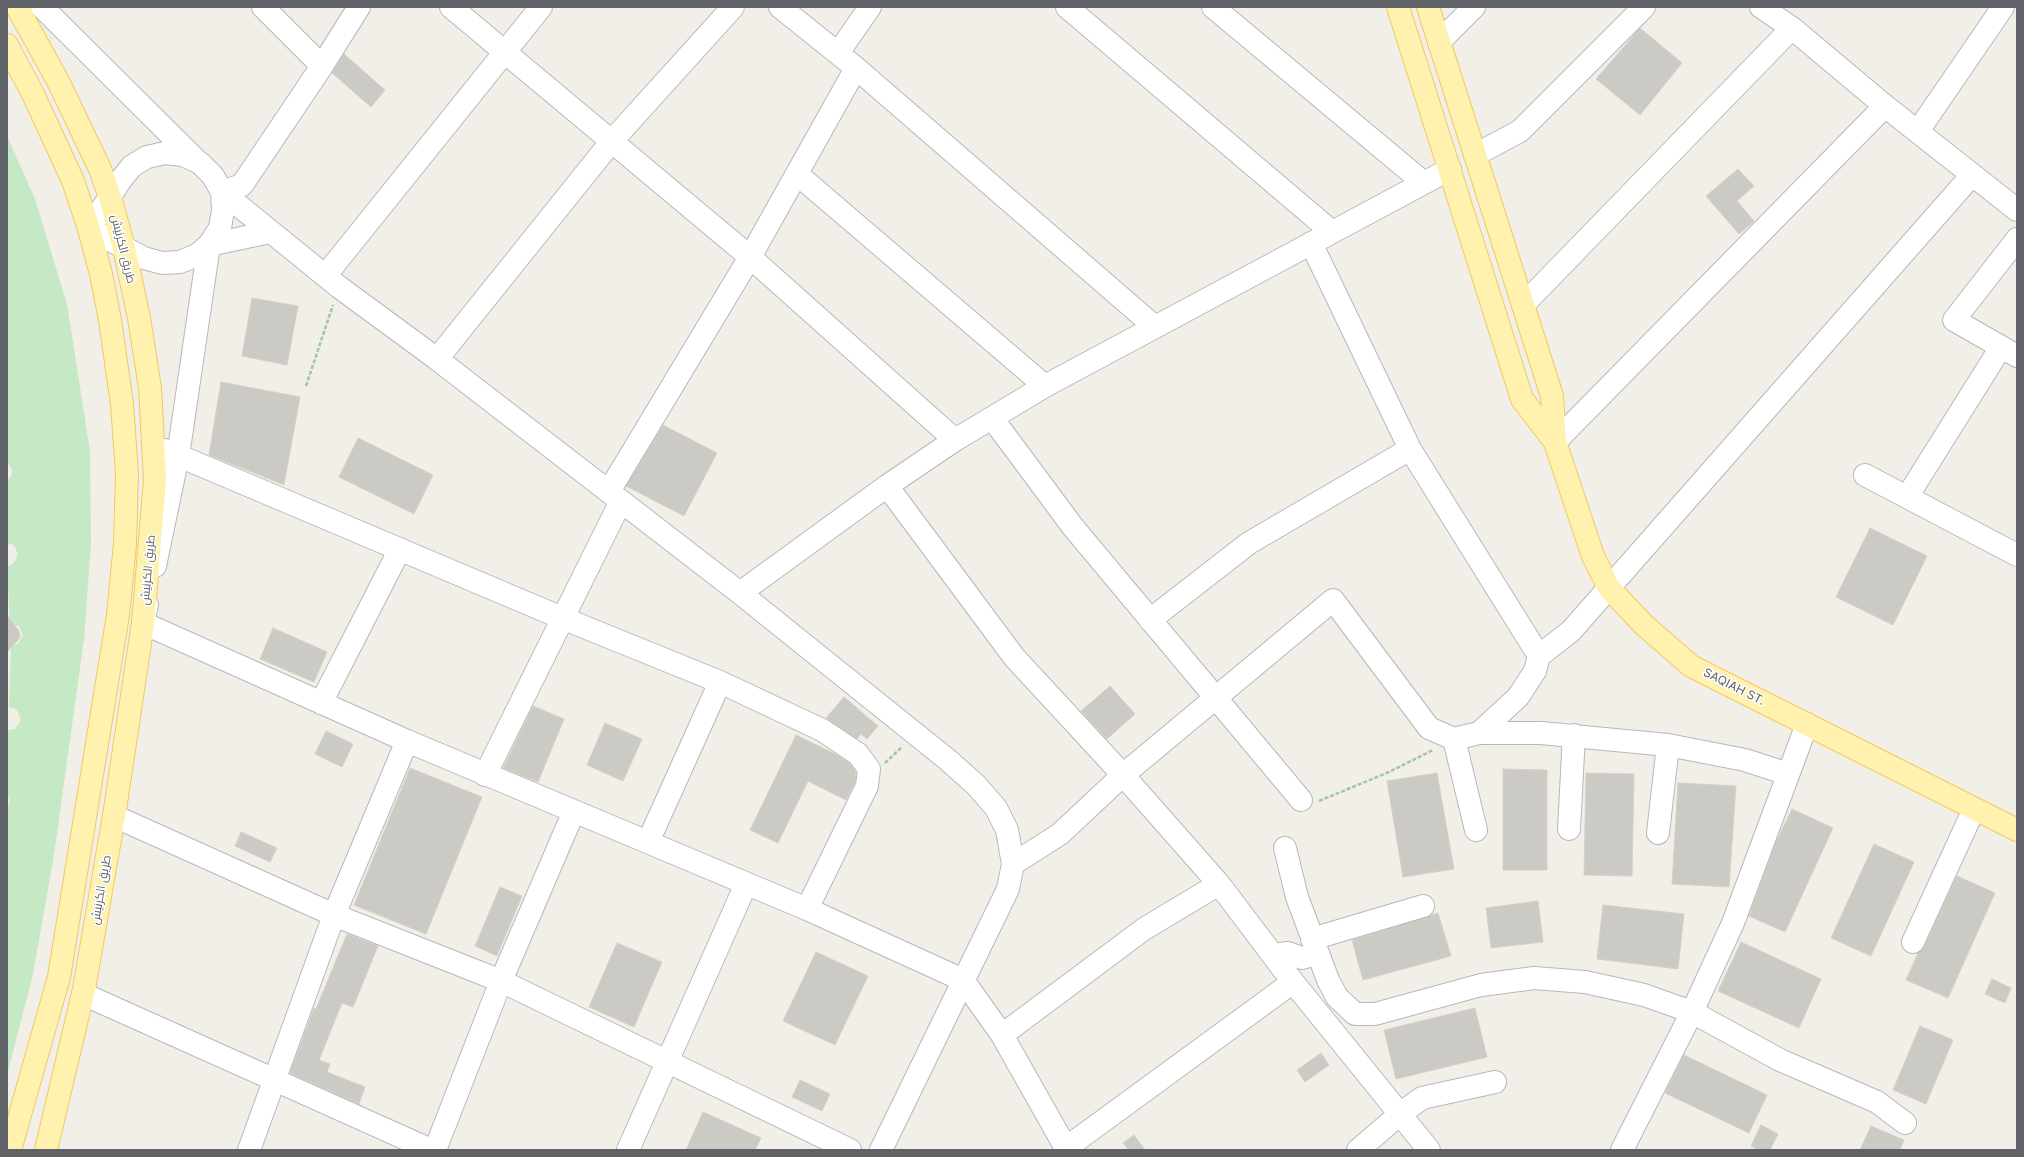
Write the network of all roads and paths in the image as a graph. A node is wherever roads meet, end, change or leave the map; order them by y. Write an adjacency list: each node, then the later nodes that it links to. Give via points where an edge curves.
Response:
1 (17, 7): 35 (main road, طريق الكرنيش, via 61,88 100,169)
2 (42, 7): 29 (street)
3 (263, 7): 23 (street)
4 (359, 7): 23 (street)
5 (451, 7): 21 (street)
6 (541, 7): 21 (street)
7 (734, 7): 27 (street)
8 (780, 7): 22 (street)
9 (870, 7): 22 (street)
10 (1068, 7): 39 (street)
11 (1213, 7): 33 (street)
12 (1398, 7): 30 (main road)
13 (1428, 7): 19 (main road)
14 (1474, 7): 19 (street)
15 (1644, 7): 28 (street, via 1520,131)
16 (1761, 7): 18 (street)
17 (2003, 7): 26 (street)
18 (1792, 28): 25 (street); 46 (street)
19 (1439, 42): 28 (main road)
20 (7, 45): 37 (main road, via 73,181)
21 (503, 53): 27 (street); 45 (street)
22 (838, 53): 24 (street)
23 (322, 66): 34 (street, via 242,185)
24 (856, 68): 31 (street); 47 (street)
25 (1885, 106): 26 (street); 54 (street)
26 (1918, 131): 32 (street)
27 (611, 142): 44 (street); 49 (street)
28 (1475, 155): 46 (main road)
29 (200, 163): 34 (street, via 213,176); 35 (street, via 184,155 165,153 148,157 132,166)
30 (1450, 169): 33 (street); 54 (main road, via 1522,399)
31 (797, 174): 44 (street); 51 (street)
32 (1972, 175): 36 (street); 64 (street)
33 (1424, 183): 39 (street)
34 (222, 192): 38 (street); 42 (street, via 220,228)
35 (110, 197): 37 (street); 43 (main road, طريق الكرنيش)
36 (2017, 210)
37 (89, 230): 43 (street); 115 (main road, via 110,320 122,404 128,474 125,544 118,615 60,977)
38 (270, 232): 42 (street); 45 (street)
39 (1332, 232): 41 (street)
40 (2017, 239): 48 (street, via 1954,320)
41 (1311, 244): 47 (street); 56 (street)
42 (209, 245): 43 (street, via 197,255 180,262 162,263); 57 (street)
43 (124, 248): 55 (main road, طريق الكرنيش, via 140,318 150,388)
44 (750, 257): 53 (street); 60 (street)
45 (332, 282): 49 (street); 50 (path)
46 (1523, 305): 54 (main road, via 1552,396)
47 (1155, 327): 51 (street)
48 (2009, 351): 61 (street)
49 (437, 359): 60 (street)
50 (306, 386)
51 (1045, 386): 52 (street)
52 (992, 418): 53 (street); 67 (street, via 1073,527)
53 (955, 440): 59 (street)
54 (1555, 442): 64 (main road, SAQIAH ST., via 1593,556)
55 (153, 444): 57 (street); 68 (main road, طريق الكرنيش, via 155,480)
56 (1410, 449): 67 (street, via 1249,543); 69 (street)
57 (178, 456): 62 (street); 68 (street)
58 (1865, 475): 61 (street)
59 (887, 486): 65 (street); 83 (street, via 1014,656)
60 (615, 496): 65 (street); 66 (street)
61 (1907, 497): 63 (street)
62 (400, 549): 66 (street); 72 (street)
63 (2017, 555)
64 (1609, 588): 69 (street, via 1571,631); 73 (main road, SAQIAH ST., via 1644,625 1691,666)
65 (740, 593): 75 (street)
66 (562, 618): 70 (street); 82 (street)
67 (1150, 620): 71 (street)
68 (143, 623): 72 (street); 87 (main road, طريق الكرنيش)
69 (1539, 656): 74 (street, via 1536,671 1518,697)
70 (720, 682): 80 (street, via 822,730 858,754); 92 (street)
71 (1216, 698): 77 (street, via 1333,600 1429,728); 83 (street); 84 (street)
72 (321, 702): 78 (street)
73 (1807, 724): 81 (street); 85 (main road, SAQIAH ST.)
74 (1479, 733): 76 (street); 77 (street)
75 (916, 734): 80 (path, via 882,767); 94 (street, via 976,786 996,808 1007,830)
76 (1574, 735): 79 (street); 88 (street)
77 (1454, 739): 84 (path, via 1389,772 1321,801); 89 (street)
78 (407, 741): 82 (street); 99 (street)
79 (1668, 745): 81 (street, via 1745,760); 91 (street)
80 (869, 769): 98 (street, via 866,786)
81 (1788, 774): 107 (street, via 1733,923)
82 (485, 775): 86 (street)
83 (1123, 775): 94 (street, via 1060,834); 96 (street)
84 (1301, 800)
85 (1974, 809): 90 (main road, SAQIAH ST.); 100 (street)
86 (574, 811): 92 (street); 104 (street)
87 (114, 816): 99 (street); 106 (main road, طريق الكرنيش)
88 (1569, 829)
89 (1476, 830)
90 (2017, 830)
91 (1658, 833)
92 (648, 842): 95 (street)
93 (1285, 848): 101 (street, via 1297,897)
94 (1013, 864): 103 (street, via 1008,889)
95 (746, 884): 98 (street); 109 (street)
96 (1219, 884): 102 (street); 108 (street, via 1144,929)
97 (1423, 906): 101 (street)
98 (807, 909): 103 (street)
99 (334, 915): 104 (street); 110 (street)
100 (1913, 942)
101 (1315, 946): 102 (street, via 1302,958 1288,953); 107 (street, via 1337,997 1355,1014 1376,1014 1481,985 1534,978 1585,982 1644,995)
102 (1273, 955): 105 (street)
103 (963, 980): 108 (street); 122 (street)
104 (501, 981): 109 (street); 119 (street)
105 (1293, 982): 112 (street); 114 (street)
106 (83, 994): 110 (street); 116 (main road, طريق الكرنيش)
107 (1692, 1012): 113 (street, via 1780,1060 1877,1102); 125 (street)
108 (1002, 1035): 114 (street)
109 (667, 1062): 120 (street); 121 (street)
110 (274, 1080): 117 (street); 118 (street)
111 (1495, 1082): 112 (street, via 1422,1098)
112 (1400, 1114): 123 (street); 124 (street)
113 (1905, 1123)
114 (1066, 1149)
115 (10, 1150)
116 (46, 1150)
117 (249, 1150)
118 (431, 1150)
119 (435, 1150)
120 (628, 1150)
121 (850, 1150)
122 (880, 1150)
123 (1358, 1150)
124 (1429, 1150)
125 (1622, 1150)

